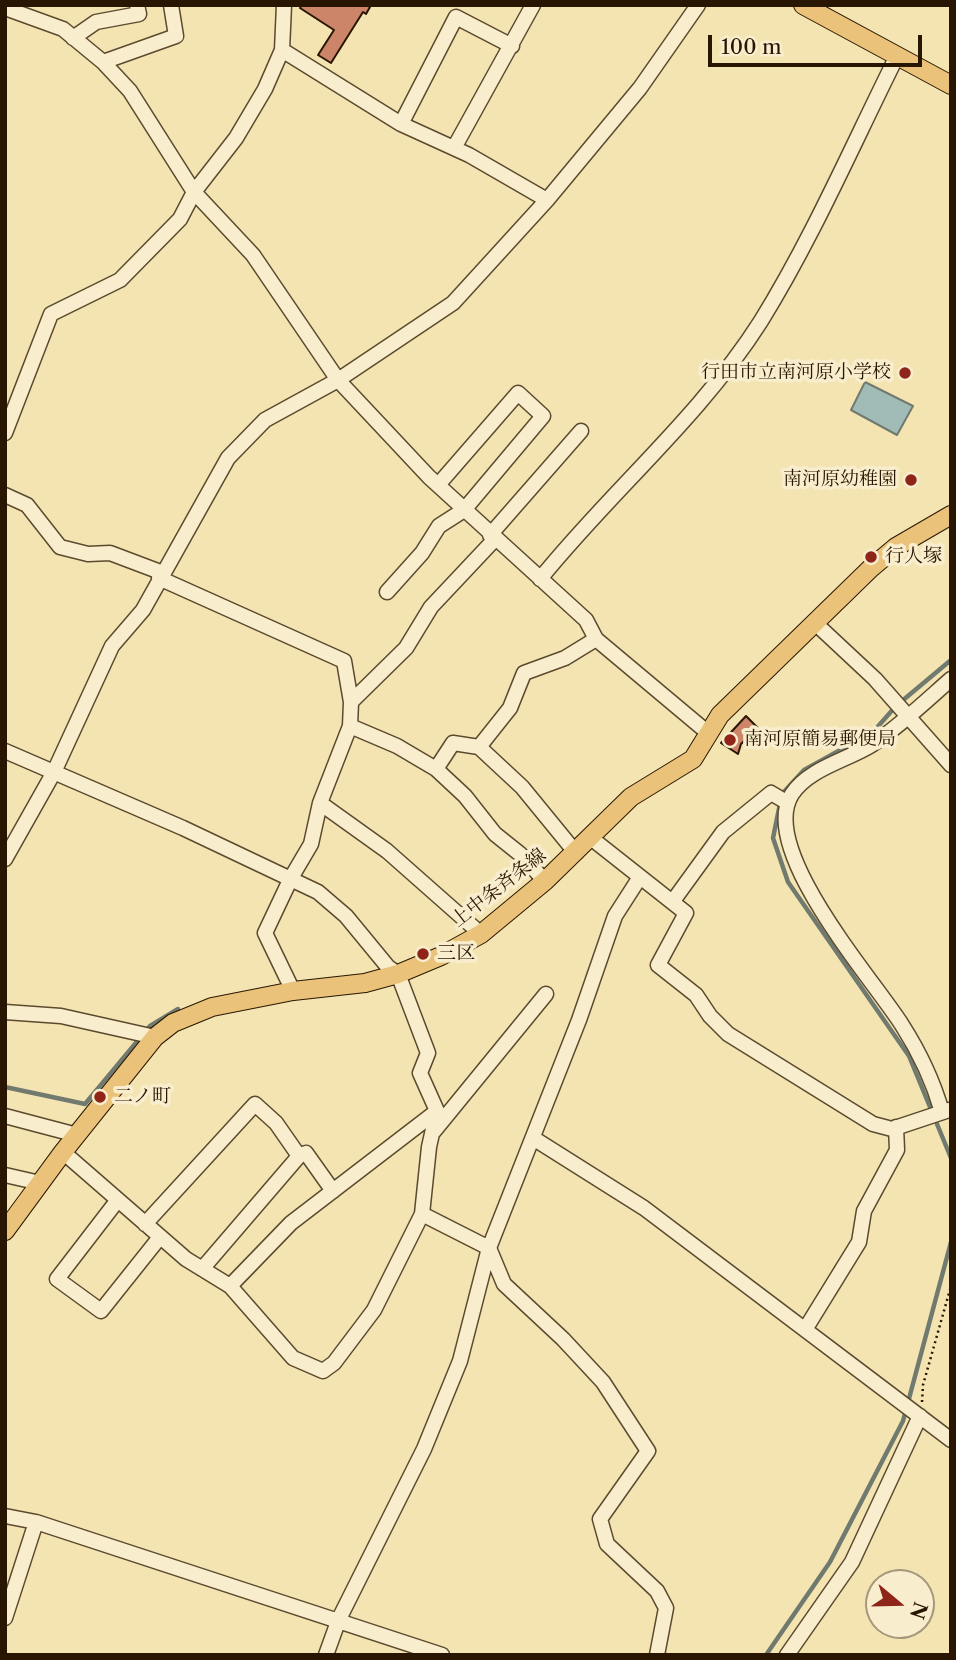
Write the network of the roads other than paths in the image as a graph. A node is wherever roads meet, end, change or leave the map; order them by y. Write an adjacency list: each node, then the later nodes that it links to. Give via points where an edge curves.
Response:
1 (137, 5): 8 (street, via 139,14 96,22)
2 (171, 5): 12 (street, via 176,36)
3 (284, 5): 10 (street)
4 (533, 5): 9 (street)
5 (698, 5): 17 (street, via 640,88)
6 (803, 5): 11 (main road)
7 (5, 8): 8 (street, via 63,29)
8 (73, 38): 12 (street)
9 (512, 47): 14 (street, via 456,17); 15 (street)
10 (282, 50): 14 (street); 16 (street, via 236,138)
11 (897, 56): 13 (main road); 27 (street, via 760,321 712,388)
12 (103, 62): 16 (street, via 130,91)
13 (951, 85)
14 (401, 124): 15 (street)
15 (454, 148): 17 (street)
16 (194, 192): 18 (street, via 253,255); 20 (street, via 180,219 120,280 51,314)
17 (547, 200): 18 (street, via 453,303)
18 (338, 380): 21 (street); 26 (street, via 265,420 228,458)
19 (581, 430): 25 (street)
20 (5, 433)
21 (438, 485): 23 (street); 23 (street, via 518,393 543,416)
22 (5, 495): 26 (street, via 27,505 60,547 88,554 110,553)
23 (464, 510): 25 (street); 28 (street, via 439,526)
24 (951, 515): 29 (main road, 上中条斉条線, via 897,547)
25 (492, 537): 27 (street); 32 (street, via 431,607 407,648)
26 (161, 575): 32 (street, via 339,656 344,660); 40 (street, via 143,610 112,646)
27 (540, 579): 30 (street, via 586,620)
28 (387, 592)
29 (814, 622): 33 (street); 35 (main road, 上中条斉条線)
30 (596, 639): 35 (street); 36 (street, via 565,658 524,673 510,708)
31 (951, 679): 33 (street)
32 (351, 702): 34 (street)
33 (910, 715): 38 (street); 42 (street, via 872,744 816,773 793,792)
34 (350, 726): 39 (street, via 410,752); 41 (street)
35 (707, 732): 43 (main road, 上中条斉条線, via 693,759 631,797)
36 (480, 747): 39 (street, via 453,743); 44 (street, via 522,787)
37 (5, 751): 40 (street)
38 (951, 765)
39 (436, 769): 48 (street)
40 (54, 772): 45 (street); 47 (street)
41 (320, 803): 47 (street, via 311,844); 50 (street, via 387,851)
42 (788, 803): 49 (street, via 771,793 723,832); 57 (street, via 786,834 806,889 904,1029)
43 (591, 838): 44 (main road, 上中条斉条線); 46 (street)
44 (576, 853): 48 (main road, 上中条斉条線)
45 (5, 859)
46 (639, 877): 49 (street); 62 (street, via 615,916)
47 (291, 878): 51 (street, via 318,892 345,916); 52 (street, via 265,933)
48 (545, 881): 50 (main road, 上中条斉条線)
49 (673, 901): 59 (street, via 686,913 658,965 696,995 729,1034 873,1124)
50 (481, 933): 51 (main road, 上中条斉条線)
51 (398, 974): 52 (main road, 上中条斉条線, via 365,983); 56 (street, via 428,1053 421,1073)
52 (293, 991): 55 (main road, 上中条斉条線, via 212,1007 173,1023)
53 (546, 994): 60 (street)
54 (5, 1012): 55 (street, via 61,1016)
55 (155, 1037): 61 (main road, 上中条斉条線)
56 (438, 1111): 60 (street); 67 (street)
57 (946, 1111): 59 (street)
58 (5, 1116): 61 (street)
59 (896, 1127): 76 (street, via 897,1150 864,1211 859,1242)
60 (432, 1133): 69 (street)
61 (77, 1135): 63 (main road, 上中条斉条線)
62 (533, 1138): 73 (street); 76 (street, via 644,1208)
63 (63, 1152): 66 (main road, 上中条斉条線); 68 (street)
64 (299, 1156): 67 (street, via 306,1153); 70 (street, via 276,1123 255,1104); 74 (street)
65 (5, 1175): 66 (street)
66 (40, 1183): 71 (main road, 上中条斉条線)
67 (333, 1191): 75 (street, via 291,1223)
68 (117, 1201): 70 (street); 72 (street, via 57,1279 101,1311)
69 (422, 1214): 73 (street); 75 (street, via 374,1310 323,1371 293,1359)
70 (145, 1224): 72 (street)
71 (5, 1231)
72 (160, 1237): 74 (street)
73 (489, 1248): 82 (street, via 460,1361 424,1449); 85 (street, via 504,1284 603,1382 648,1451 600,1519 607,1544 657,1591 666,1608)
74 (202, 1269): 75 (street)
75 (230, 1286)
76 (806, 1328): 77 (street)
77 (920, 1416): 78 (street); 86 (street, via 852,1562)
78 (951, 1440)
79 (5, 1516): 80 (street)
80 (36, 1522): 81 (street); 82 (street)
81 (5, 1618)
82 (339, 1619): 83 (street); 84 (street)
83 (326, 1655)
84 (442, 1655)
85 (657, 1655)
86 (787, 1655)

